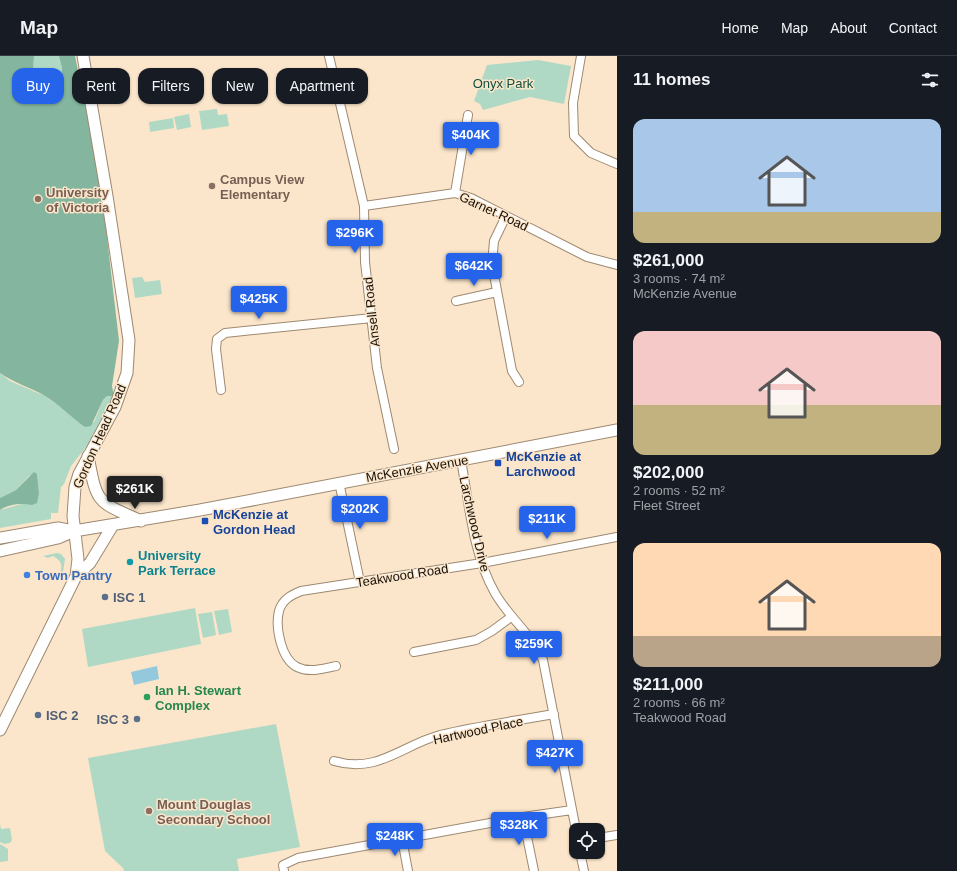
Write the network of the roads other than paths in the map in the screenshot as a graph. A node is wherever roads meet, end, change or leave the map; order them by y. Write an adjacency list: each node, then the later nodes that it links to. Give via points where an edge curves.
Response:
1 (83, 56): 17 (main road, Gordon Head Road, via 129,340 127,373 112,413)
2 (329, 56): 7 (street, Ansell Road)
3 (582, 56): 5 (street, via 573,103 574,136 591,153)
4 (468, 115): 6 (street)
5 (617, 164)
6 (455, 193): 7 (street, Garnet Road); 8 (street, Garnet Road, via 471,198)
7 (364, 206): 12 (street, Ansell Road, via 365,262)
8 (506, 216): 9 (street, Garnet Road, via 586,258); 10 (street, via 494,241 491,256)
9 (617, 265)
10 (497, 292): 11 (street); 13 (street, via 512,371)
11 (456, 300)
12 (372, 318): 14 (street, via 225,333 217,339 216,349); 16 (street, Ansell Road, via 377,368)
13 (519, 382)
14 (221, 390)
15 (617, 430): 18 (main road, McKenzie Avenue)
16 (394, 449)
17 (88, 456): 20 (main road, via 93,485 99,497 107,505); 22 (main road, Gordon Head Road, via 76,480 73,493)
18 (461, 460): 19 (main road, McKenzie Avenue); 26 (street, Larchwood Drive)
19 (340, 482): 20 (main road, McKenzie Avenue); 28 (street)
20 (141, 521): 21 (main road, McKenzie Avenue)
21 (113, 525): 22 (main road, McKenzie Avenue); 27 (main road, via 90,563)
22 (74, 531): 24 (main road, McKenzie Avenue, via 58,528); 25 (main road, McKenzie Avenue, via 58,538); 27 (main road, Gordon Head Road, via 78,559)
23 (617, 537): 26 (street, Teakwood Road)
24 (0, 538)
25 (0, 551)
26 (482, 563): 28 (street, Teakwood Road); 29 (street, Larchwood Drive, via 494,592)
27 (76, 576): 33 (main road, Gordon Head Road)
28 (360, 582): 31 (street, Teakwood Road, via 301,591 288,598 279,610 277,621 283,649 288,659 296,666 307,670)
29 (511, 617): 30 (street, via 476,640); 32 (street, Larchwood Drive, via 539,649)
30 (414, 652)
31 (336, 666)
32 (554, 714): 34 (street, Hartwood Place, via 439,736 388,759 355,765); 35 (street, Larchwood Drive)
33 (0, 730)
34 (334, 761)
35 (572, 810): 36 (street); 37 (street, Larchwood Drive)
36 (523, 817): 40 (street); 44 (street)
37 (575, 823)
38 (617, 834): 39 (street)
39 (605, 837)
40 (402, 839): 42 (street, via 298,858); 43 (street)
41 (581, 859): 45 (street)
42 (284, 868)
43 (408, 871)
44 (534, 871)
45 (584, 871)

